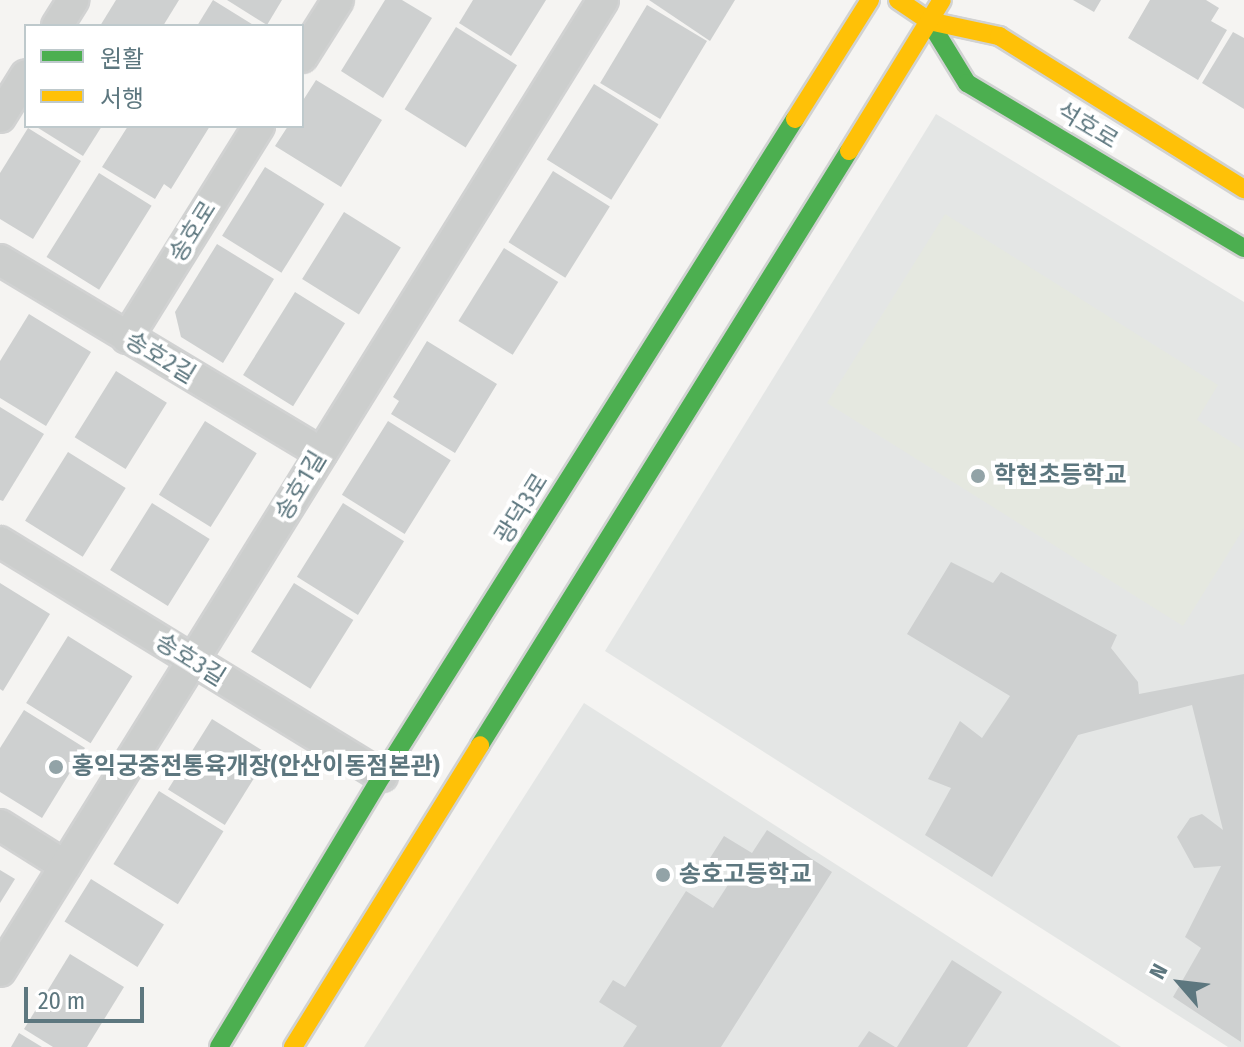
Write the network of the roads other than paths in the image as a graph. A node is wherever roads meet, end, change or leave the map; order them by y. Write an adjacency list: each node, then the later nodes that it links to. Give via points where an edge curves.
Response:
1 (73, 0): 8 (street)
2 (338, 0): 9 (street)
3 (603, 0): 17 (street, 송호1길)
4 (870, 0): 20 (main road, 광덕3로)
5 (898, 0): 7 (main road, 석호로)
6 (942, 0): 7 (main road)
7 (929, 21): 13 (main road, 석호로, via 999,36); 14 (main road, 석호로, via 967,83); 25 (main road)
8 (58, 24)
9 (304, 54)
10 (24, 78): 11 (street)
11 (0, 117)
12 (258, 128): 16 (street, 송호로)
13 (1244, 189)
14 (1244, 248)
15 (0, 260): 16 (street, 송호2길)
16 (127, 338): 17 (street, 송호2길)
17 (321, 453): 19 (street, 송호1길)
18 (0, 542): 19 (street, 송호3길)
19 (193, 662): 20 (street, 송호3길); 22 (street, 송호1길)
20 (382, 776): 24 (main road, 광덕3로)
21 (0, 825): 22 (street)
22 (65, 866): 23 (street, 송호1길)
23 (0, 971)
24 (219, 1047)
25 (293, 1047)

